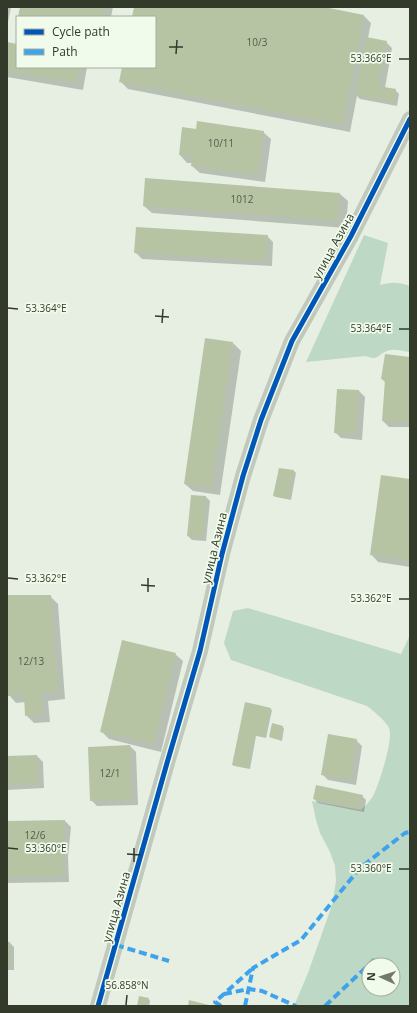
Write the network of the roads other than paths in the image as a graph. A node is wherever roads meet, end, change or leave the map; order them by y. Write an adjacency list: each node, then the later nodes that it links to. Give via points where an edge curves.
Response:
1 (408, 126): 2 (street, улица Азина, via 292,341 260,420 222,554 200,651)
2 (98, 1006)

